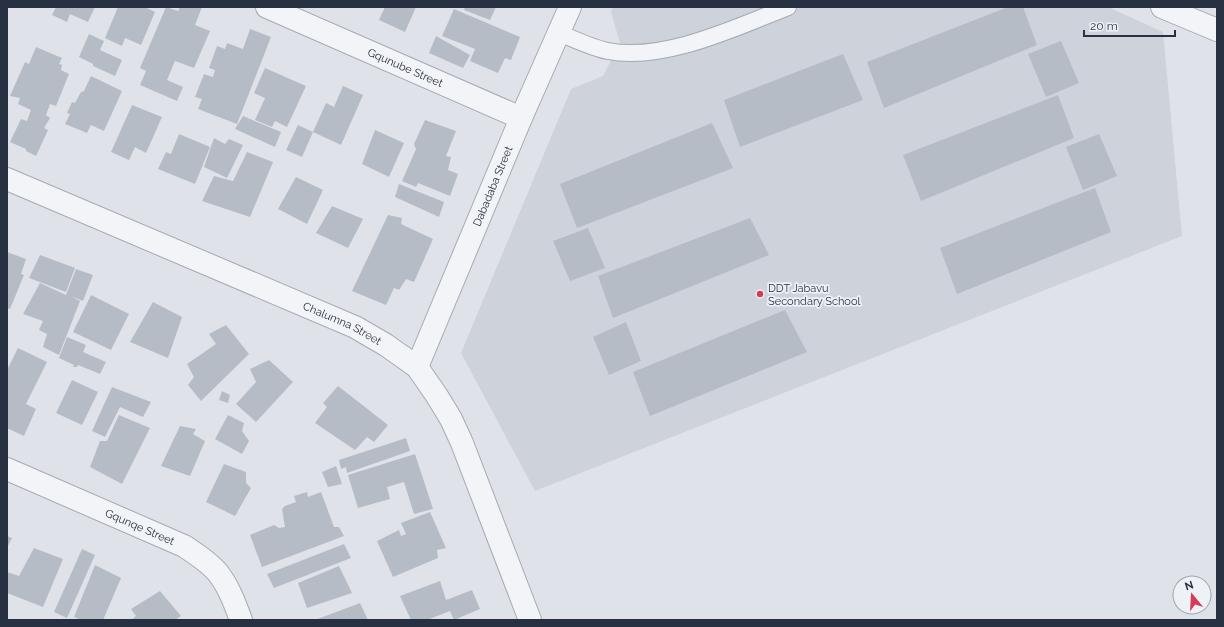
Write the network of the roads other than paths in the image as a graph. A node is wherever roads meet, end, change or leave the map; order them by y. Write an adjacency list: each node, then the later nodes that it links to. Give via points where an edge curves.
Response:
1 (267, 7): 5 (street, Gqunube Street)
2 (570, 7): 7 (street, Dabadaba Street)
3 (788, 7): 7 (lane, via 714,36 660,50 635,53 608,51)
4 (1162, 7): 6 (street)
5 (291, 12): 8 (street, Gqunube Street)
6 (1217, 30)
7 (559, 33): 8 (street, Dabadaba Street)
8 (521, 118): 10 (street, Dabadaba Street)
9 (7, 179): 10 (street, Chalumna Street, via 355,327)
10 (417, 367): 13 (street, Chalumna Street, via 437,396 462,443)
11 (7, 469): 12 (street, Gqunqe Street, via 184,546 218,572 229,590)
12 (241, 620)
13 (530, 620)

